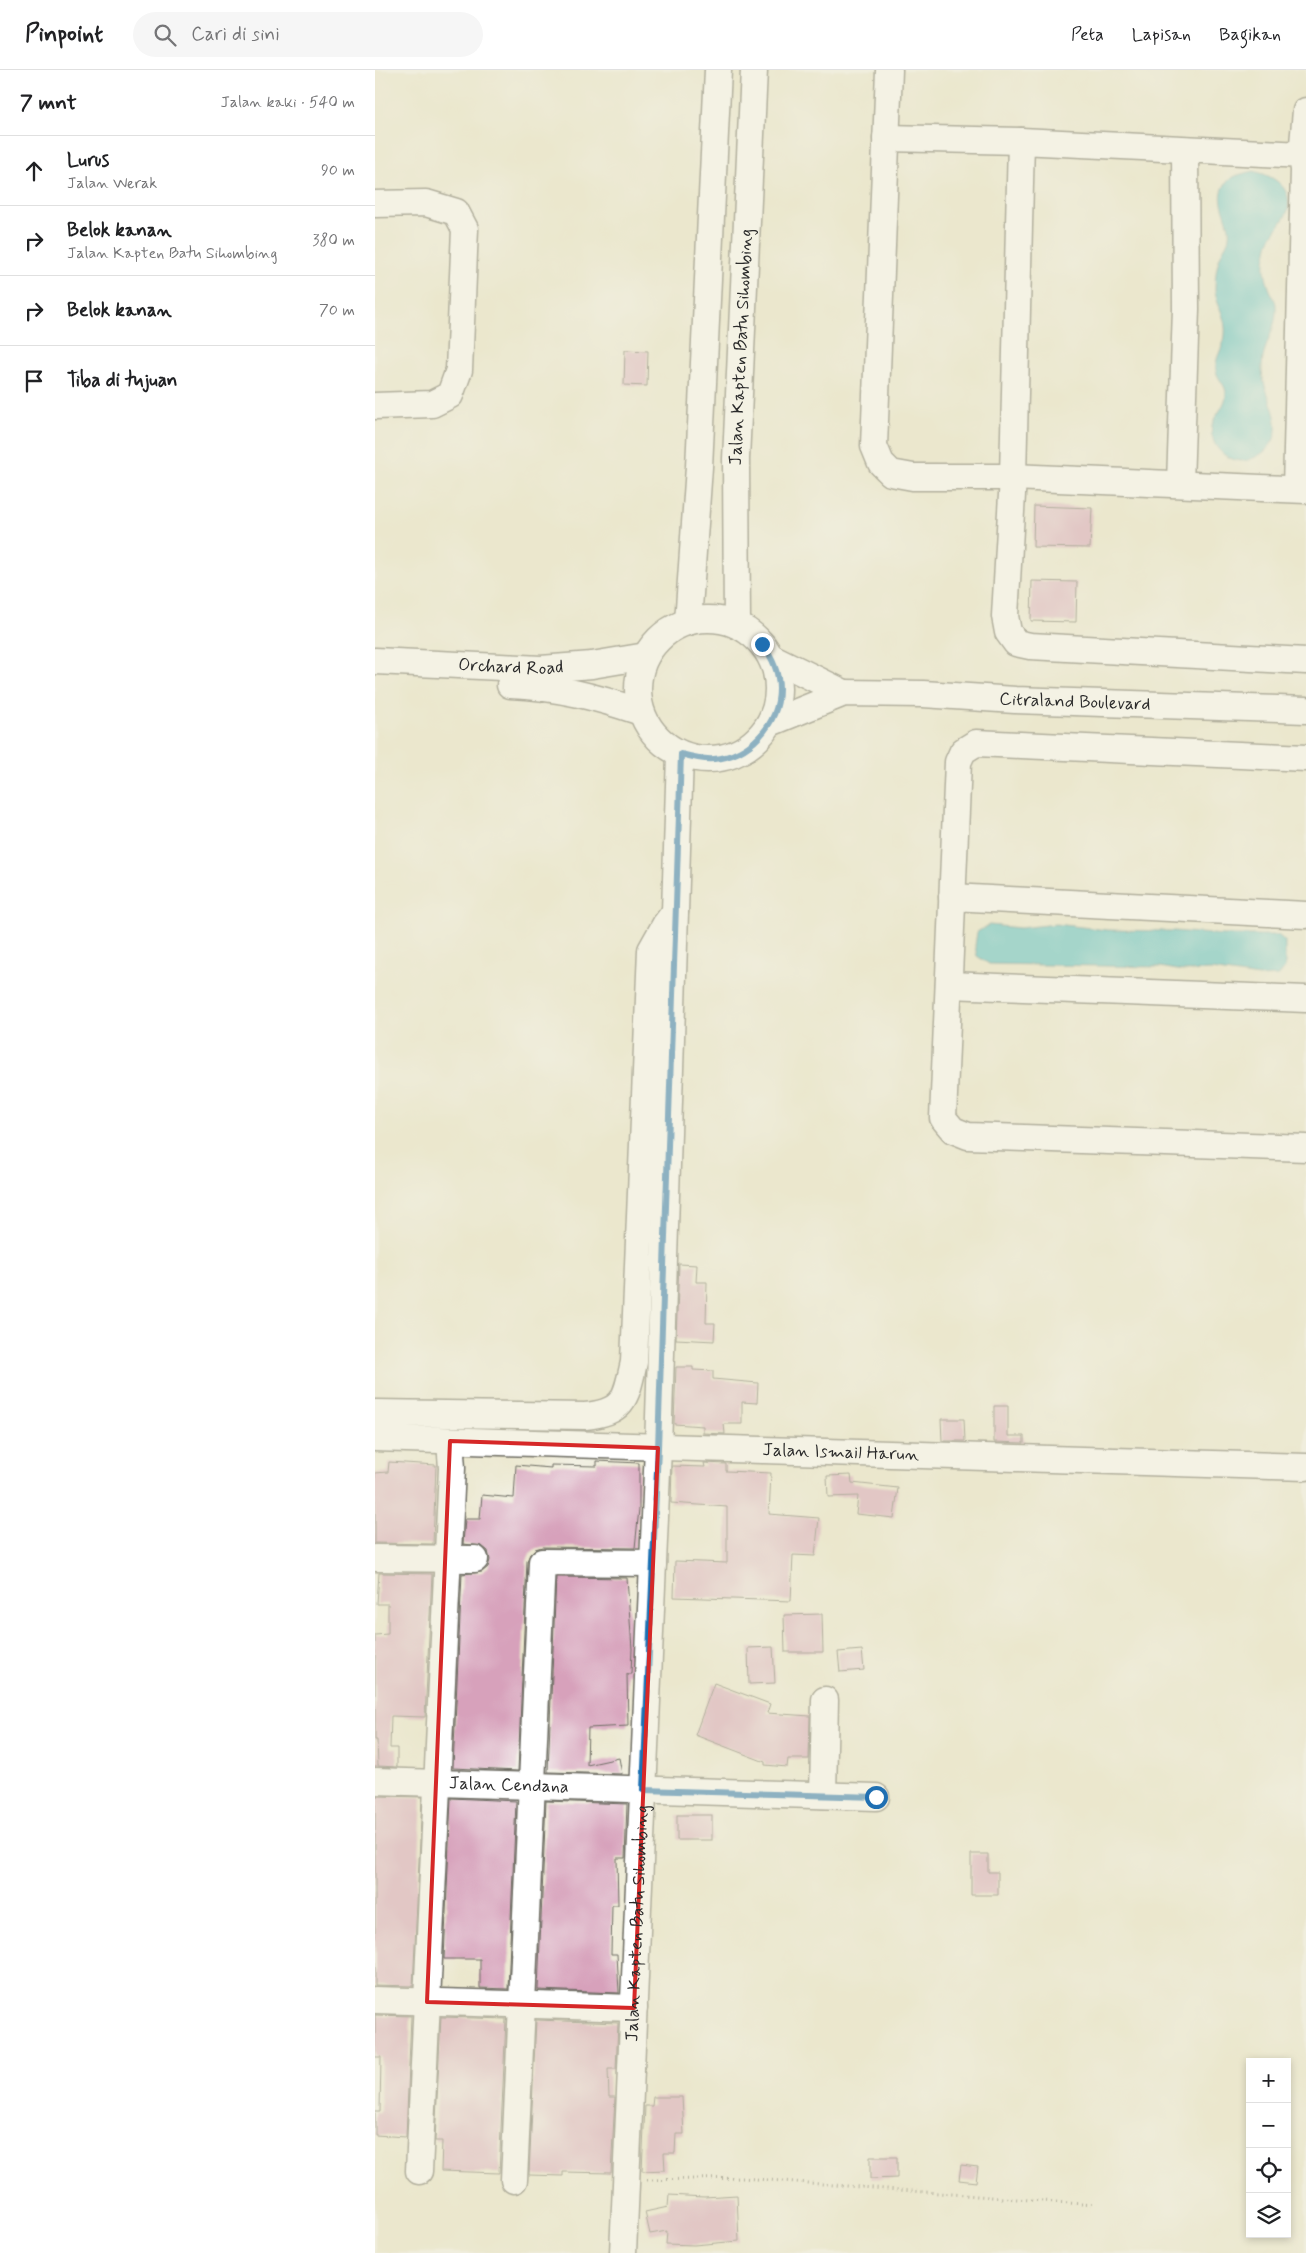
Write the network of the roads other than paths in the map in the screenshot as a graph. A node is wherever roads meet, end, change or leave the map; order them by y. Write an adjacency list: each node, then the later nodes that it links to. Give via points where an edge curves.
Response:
1 (718, 70): 14 (street, Jalan Kapten Batu Sihombing, via 699,467)
2 (754, 70): 15 (street, Jalan Kapten Batu Sihombing, via 736,459)
3 (889, 70): 5 (street)
4 (1306, 111): 8 (street)
5 (886, 138): 6 (street); 11 (street, via 874,446 881,463 891,473 913,477)
6 (1021, 142): 7 (street); 11 (street)
7 (1185, 150): 8 (street); 12 (street, via 1186,310)
8 (1304, 165): 13 (street)
9 (375, 204): 10 (street, via 426,203 456,212 465,230 459,370 450,395 432,404)
10 (375, 406)
11 (1013, 477): 12 (street); 19 (street, via 1005,616 1008,632 1016,644)
12 (1180, 483): 13 (street)
13 (1301, 490)
14 (688, 622): 15 (street, via 713,619); 16 (street, via 664,634)
15 (737, 625): 17 (street, via 756,638)
16 (646, 656): 18 (street, Orchard Road, via 541,669); 23 (street, via 638,683)
17 (771, 657): 21 (street, Citraland Boulevard); 24 (street, via 779,690)
18 (375, 661)
19 (1306, 661)
20 (375, 679): 23 (street, Orchard Road, via 542,687 592,696)
21 (844, 693): 22 (street, Citraland Boulevard); 24 (street, Citraland Boulevard)
22 (1306, 710)
23 (641, 712): 25 (street, via 657,737)
24 (770, 723): 25 (street, via 753,742 731,755 714,759)
25 (681, 754): 28 (street, Jalan Kapten Batu Sihombing)
26 (1306, 758): 27 (street, via 975,743 963,751 958,762)
27 (952, 897): 29 (street); 30 (street)
28 (675, 912): 33 (street, via 651,950 634,1362 628,1391 606,1414); 36 (street, Jalan Kapten Batu Sihombing)
29 (1306, 915)
30 (949, 985): 31 (street); 32 (street, via 943,1118 953,1130 968,1136)
31 (1306, 999)
32 (1306, 1148)
33 (375, 1413)
34 (375, 1438): 35 (street, Jalan Ismail Harun)
35 (451, 1441): 36 (street, Jalan Ismail Harun); 39 (street)
36 (658, 1448): 37 (street, Jalan Ismail Harun); 41 (street, Jalan Kapten Batu Sihombing)
37 (1306, 1467)
38 (375, 1558): 39 (street)
39 (447, 1558): 40 (street); 44 (street)
40 (475, 1559)
41 (653, 1563): 45 (street, via 542,1562); 46 (street, Jalan Kapten Batu Sihombing)
42 (825, 1700): 47 (street)
43 (375, 1781): 44 (street, Jalan Cendana)
44 (437, 1783): 45 (street, Jalan Cendana); 50 (street)
45 (532, 1786): 46 (street, Jalan Cendana); 51 (street)
46 (643, 1790): 47 (street, Jalan Cendana); 52 (street, Jalan Kapten Batu Sihombing)
47 (823, 1796): 48 (street, Jalan Cendana)
48 (876, 1797)
49 (375, 2000): 50 (street)
50 (427, 2002): 51 (street); 53 (street)
51 (522, 2006): 52 (street); 54 (street)
52 (634, 2008): 55 (street, Jalan Kapten Batu Sihombing)
53 (419, 2171)
54 (514, 2180)
55 (623, 2253)

